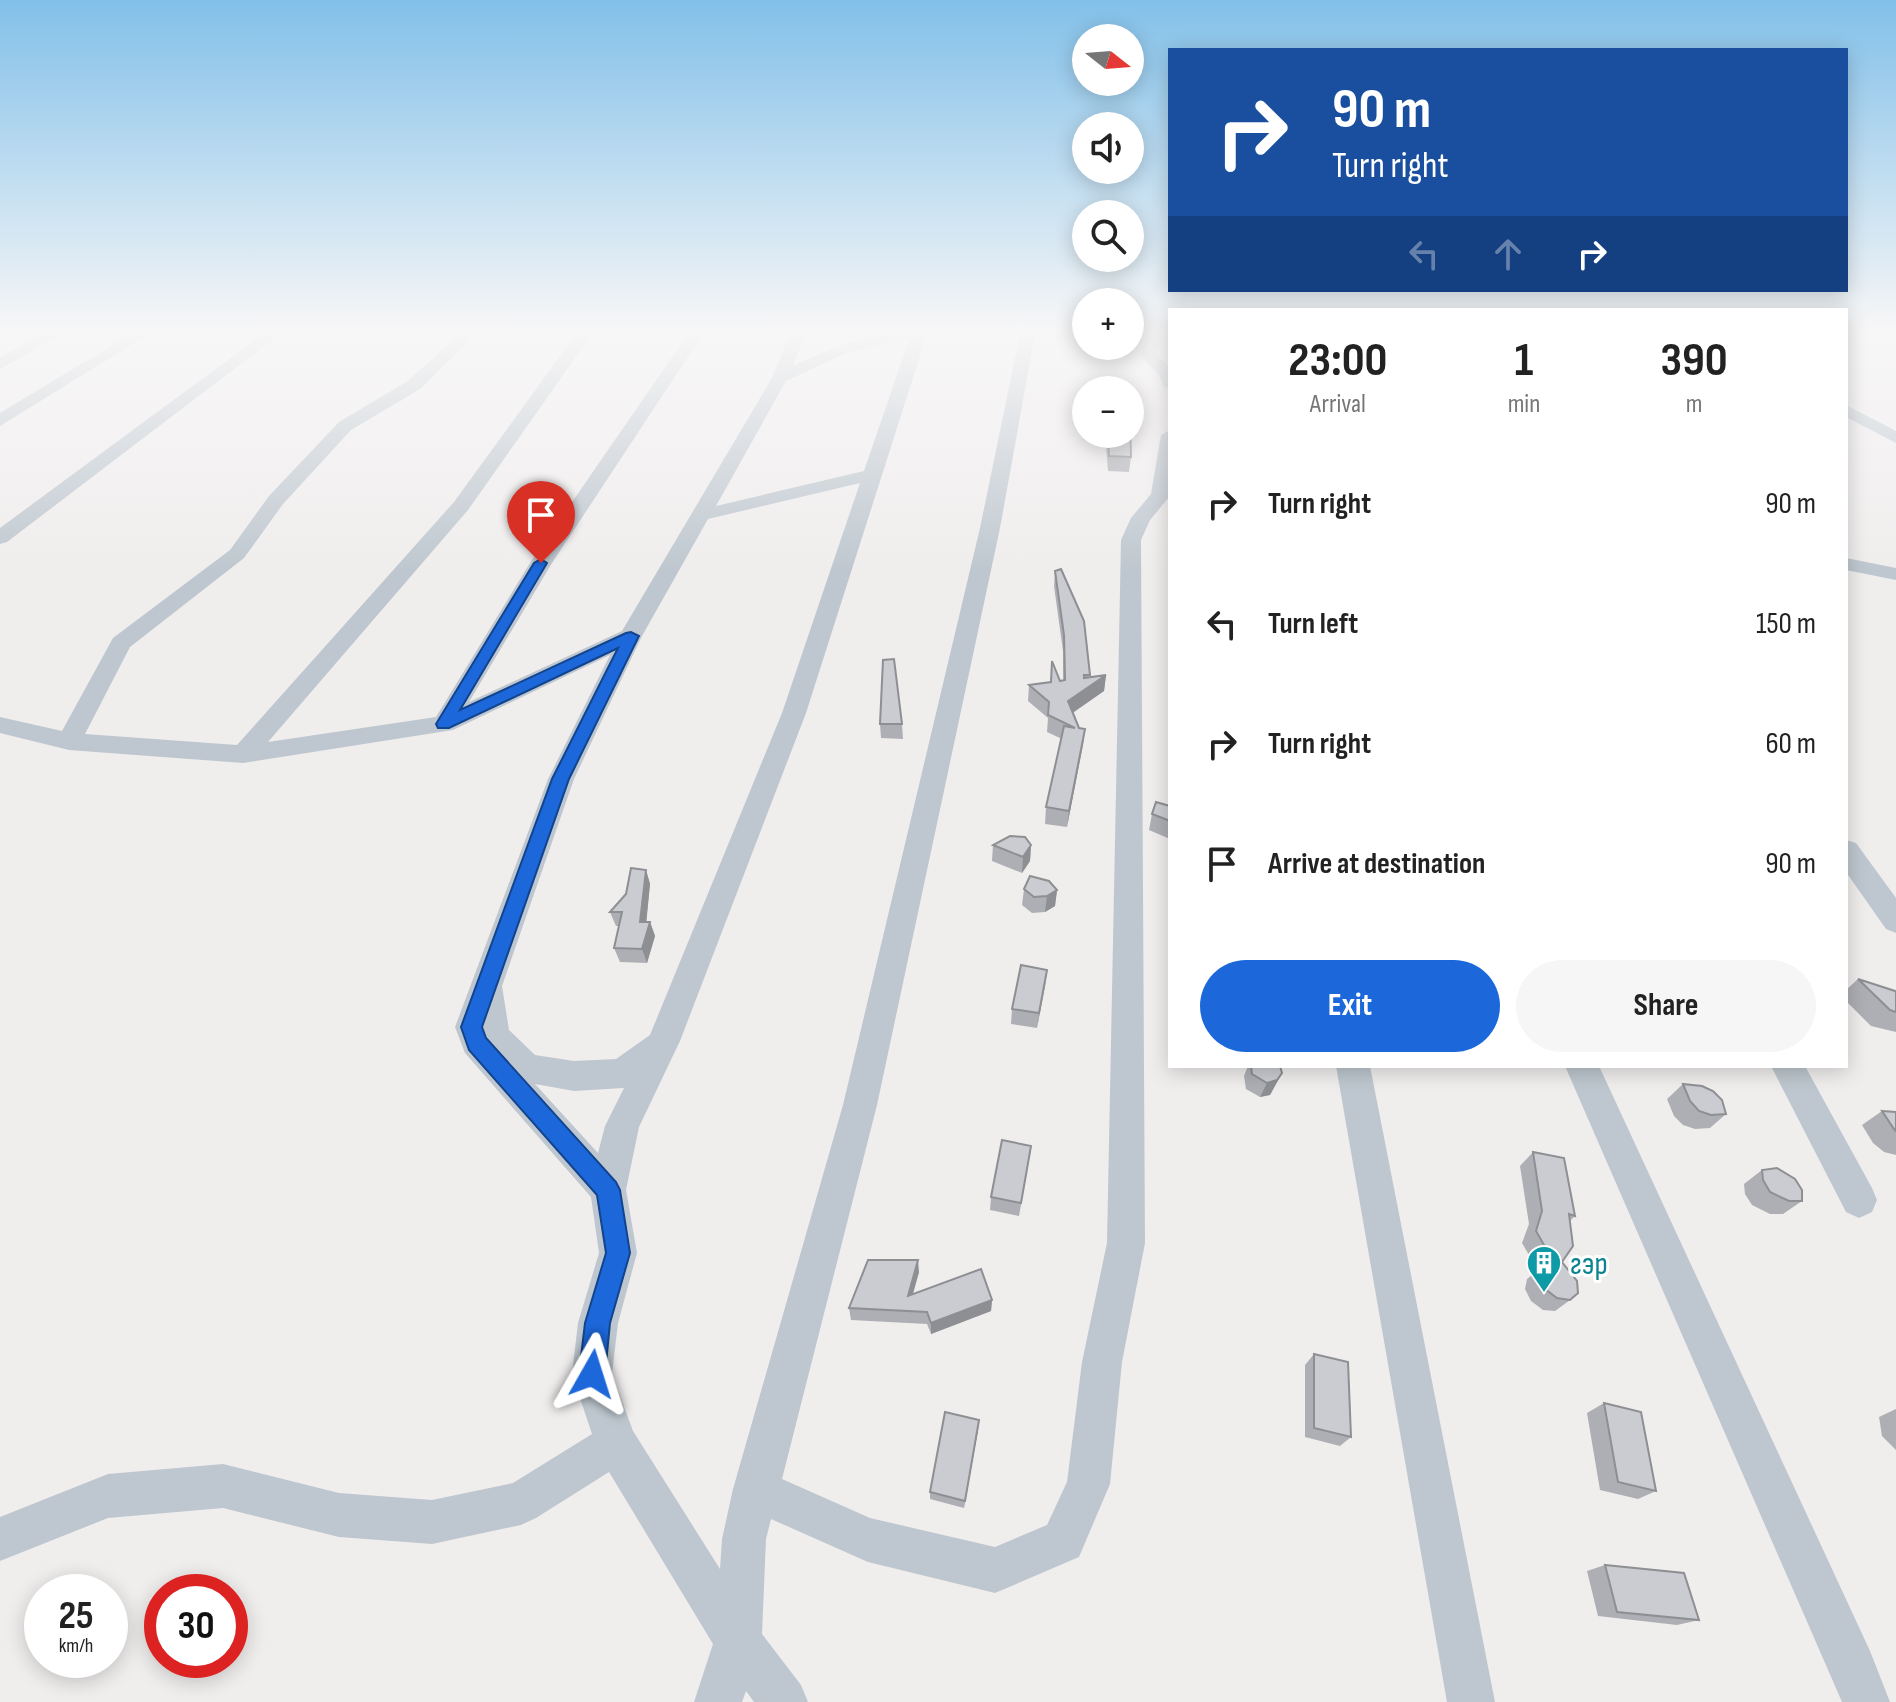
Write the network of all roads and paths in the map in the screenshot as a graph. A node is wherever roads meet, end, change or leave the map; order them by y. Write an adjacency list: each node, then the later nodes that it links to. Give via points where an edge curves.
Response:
1 (166, 413): 13 (street)
2 (366, 413): 19 (street, via 345,426 276,500 237,554 121,643)
3 (527, 413): 20 (street, via 461,506)
4 (642, 413): 17 (street, via 541,563)
5 (760, 413): 12 (street)
6 (893, 413): 11 (street)
7 (1012, 413): 31 (street, via 860,1105)
8 (1852, 413): 9 (street)
9 (1896, 438)
10 (1168, 448): 31 (street, via 1161,495 1131,540 1126,1243 1102,1362 1088,1484 1063,1541 995,1570 868,1540)
11 (872, 475): 12 (street); 24 (street, via 794,713)
12 (702, 515): 16 (street)
13 (0, 538)
14 (1848, 564): 15 (street)
15 (1896, 574)
16 (631, 636): 17 (street); 23 (street, via 561,779)
17 (444, 724): 20 (street)
18 (0, 725): 19 (street)
19 (69, 741): 20 (street)
20 (243, 754)
21 (1848, 853): 22 (street)
22 (1896, 921)
23 (486, 980): 24 (street, via 494,1036 526,1068 574,1076 623,1073); 28 (street, via 471,1027 477,1043)
24 (664, 1041): 28 (street, via 622,1126)
25 (1353, 1068): 36 (street)
26 (1583, 1068): 37 (street)
27 (1789, 1068): 29 (street)
28 (608, 1190): 30 (street, via 618,1253 598,1323 592,1374)
29 (1859, 1200)
30 (616, 1443): 32 (street, via 521,1503 432,1522 339,1515 223,1486 108,1496); 33 (street)
31 (755, 1489): 33 (street, via 744,1539)
32 (0, 1539)
33 (738, 1641): 34 (street); 35 (street)
34 (718, 1702)
35 (784, 1702)
36 (1471, 1702)
37 (1866, 1702)

